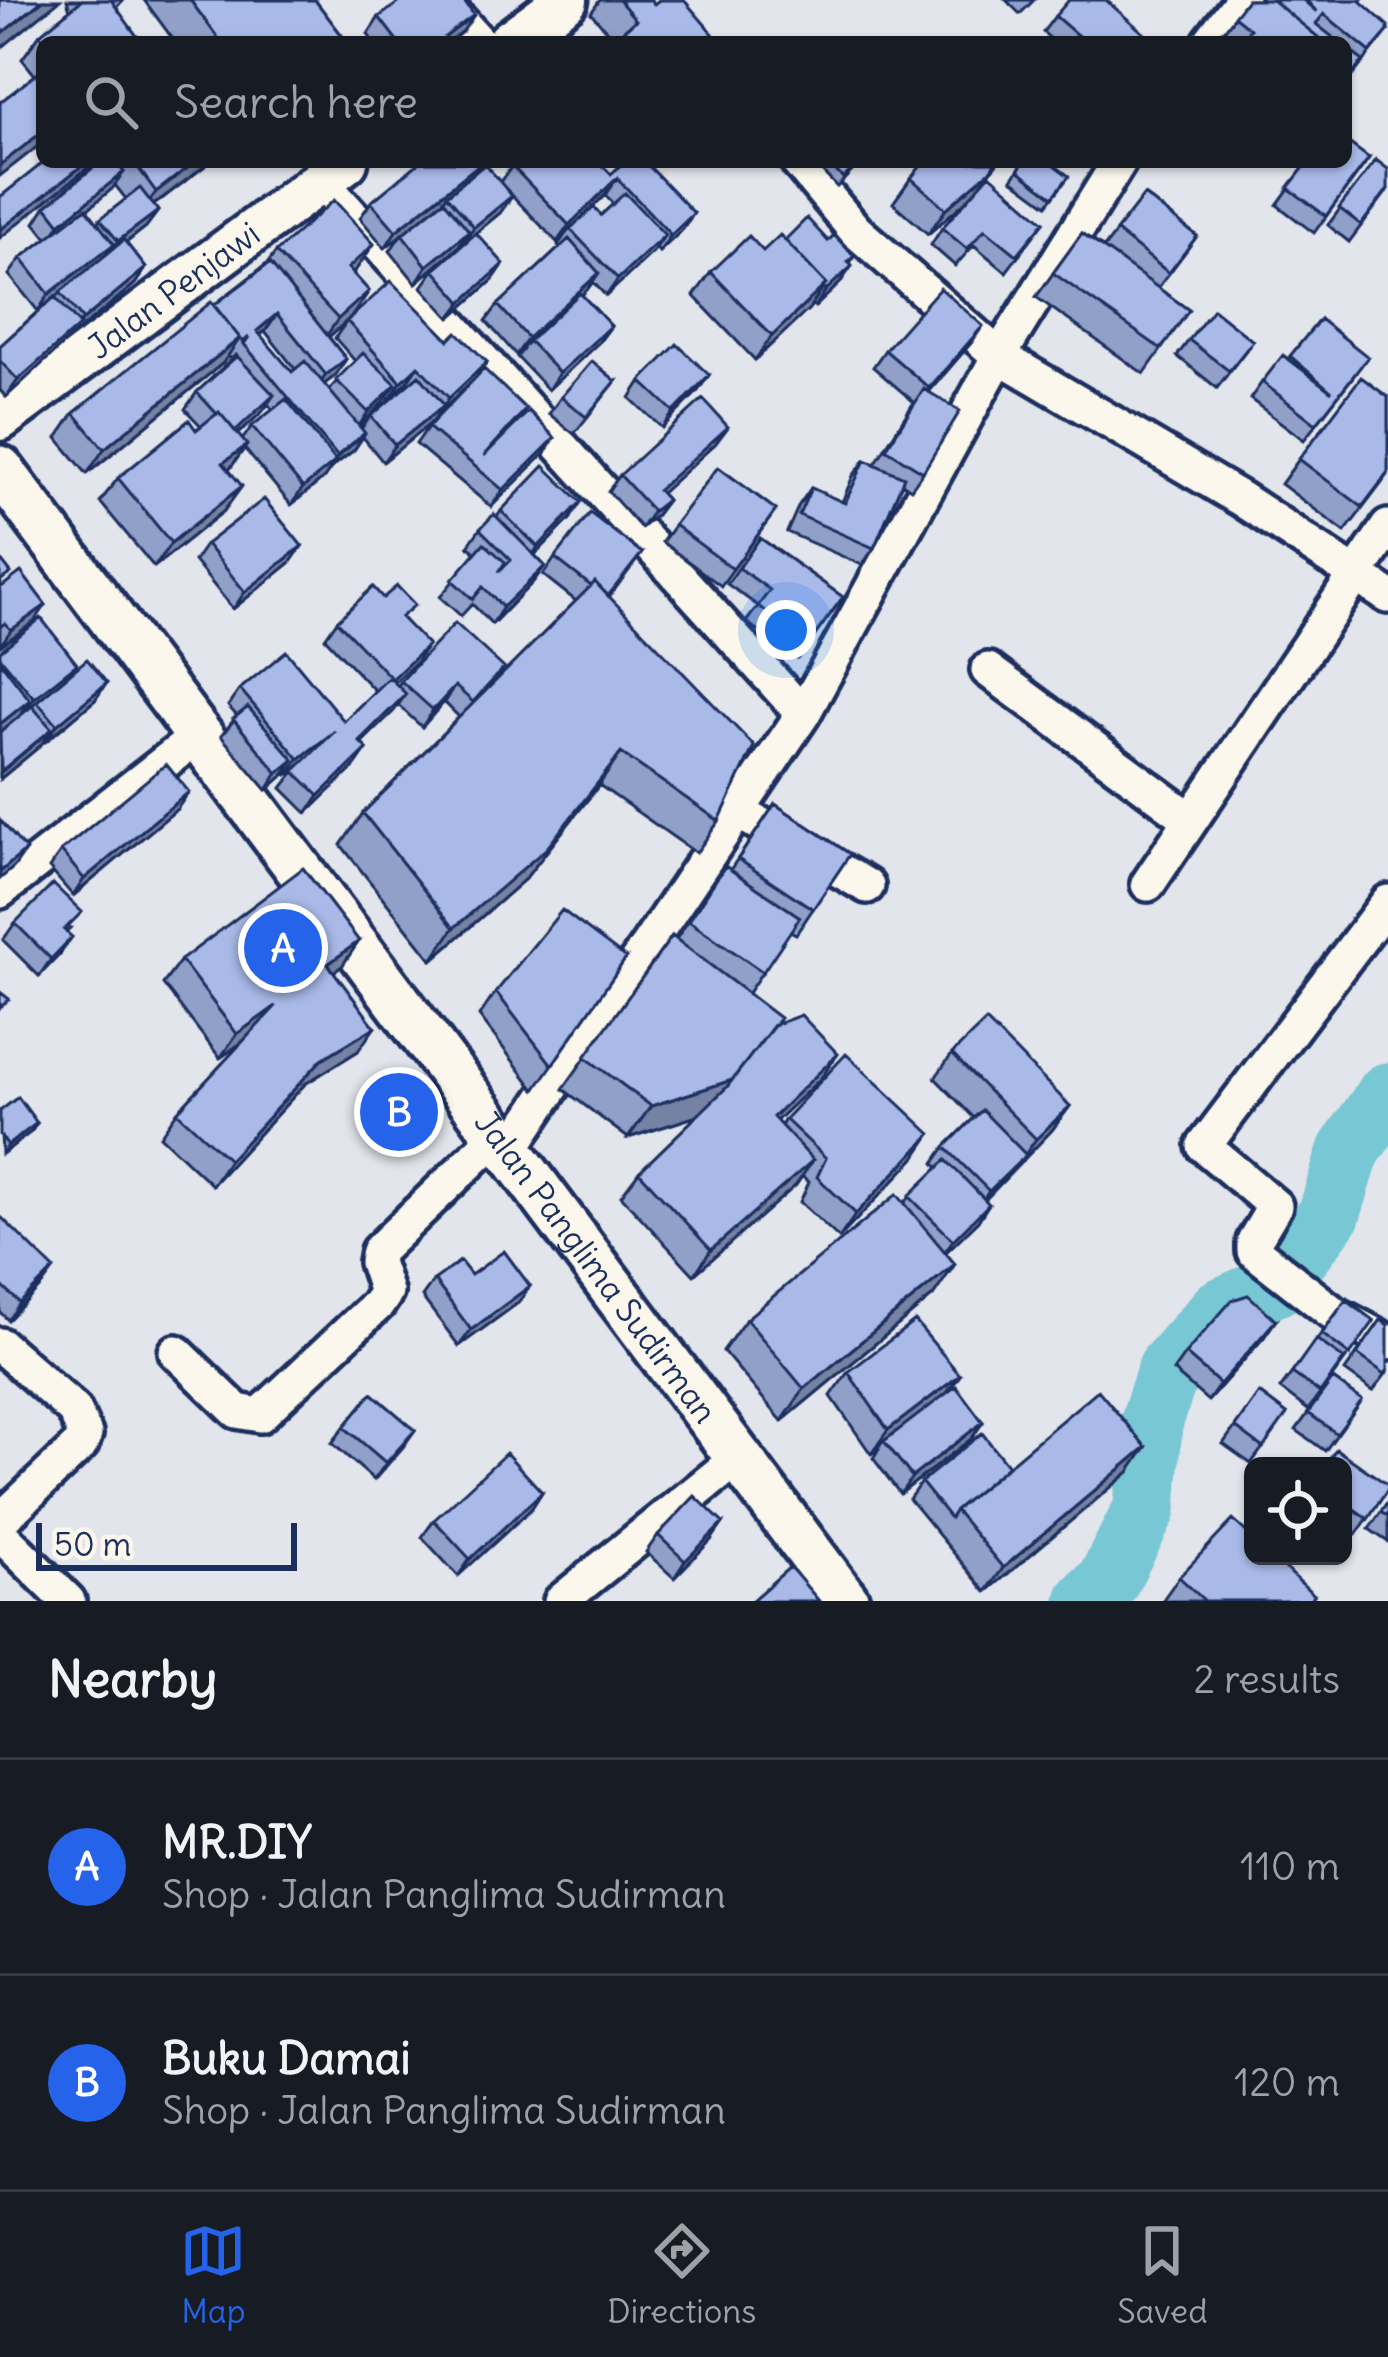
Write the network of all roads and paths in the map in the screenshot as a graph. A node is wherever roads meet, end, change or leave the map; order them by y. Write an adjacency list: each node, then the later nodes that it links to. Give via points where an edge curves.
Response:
1 (442, 0): 4 (street)
2 (566, 0): 5 (street)
3 (1242, 0): 6 (street)
4 (473, 36)
5 (517, 36)
6 (1215, 36)
7 (803, 168): 10 (street, via 856,231)
8 (1115, 168): 10 (street)
9 (334, 171): 11 (street, Jalan Penjawi); 17 (street)
10 (999, 356): 14 (street); 17 (street)
11 (0, 419)
12 (0, 469): 18 (main road, Jalan Panglima Sudirman)
13 (1388, 527): 14 (street)
14 (1355, 571): 15 (street); 20 (street)
15 (1388, 596)
16 (988, 670): 20 (street)
17 (803, 714): 19 (street)
18 (198, 736): 23 (street); 25 (main road, Jalan Panglima Sudirman)
19 (737, 812): 22 (street); 25 (street)
20 (1190, 819): 21 (street)
21 (1148, 884)
22 (867, 886)
23 (0, 891)
24 (1388, 902): 26 (street, via 1204,1146 1275,1206 1252,1246 1261,1257)
25 (502, 1145): 28 (street, via 379,1251 386,1292 379,1304 260,1415 237,1411); 29 (main road, Jalan Panglima Sudirman)
26 (1388, 1342)
27 (0, 1345): 30 (street, via 74,1410 85,1433)
28 (176, 1352)
29 (738, 1458): 33 (street); 34 (main road, Jalan Panglima Sudirman)
30 (0, 1521)
31 (0, 1534): 32 (street)
32 (68, 1601)
33 (560, 1601)
34 (846, 1601)

